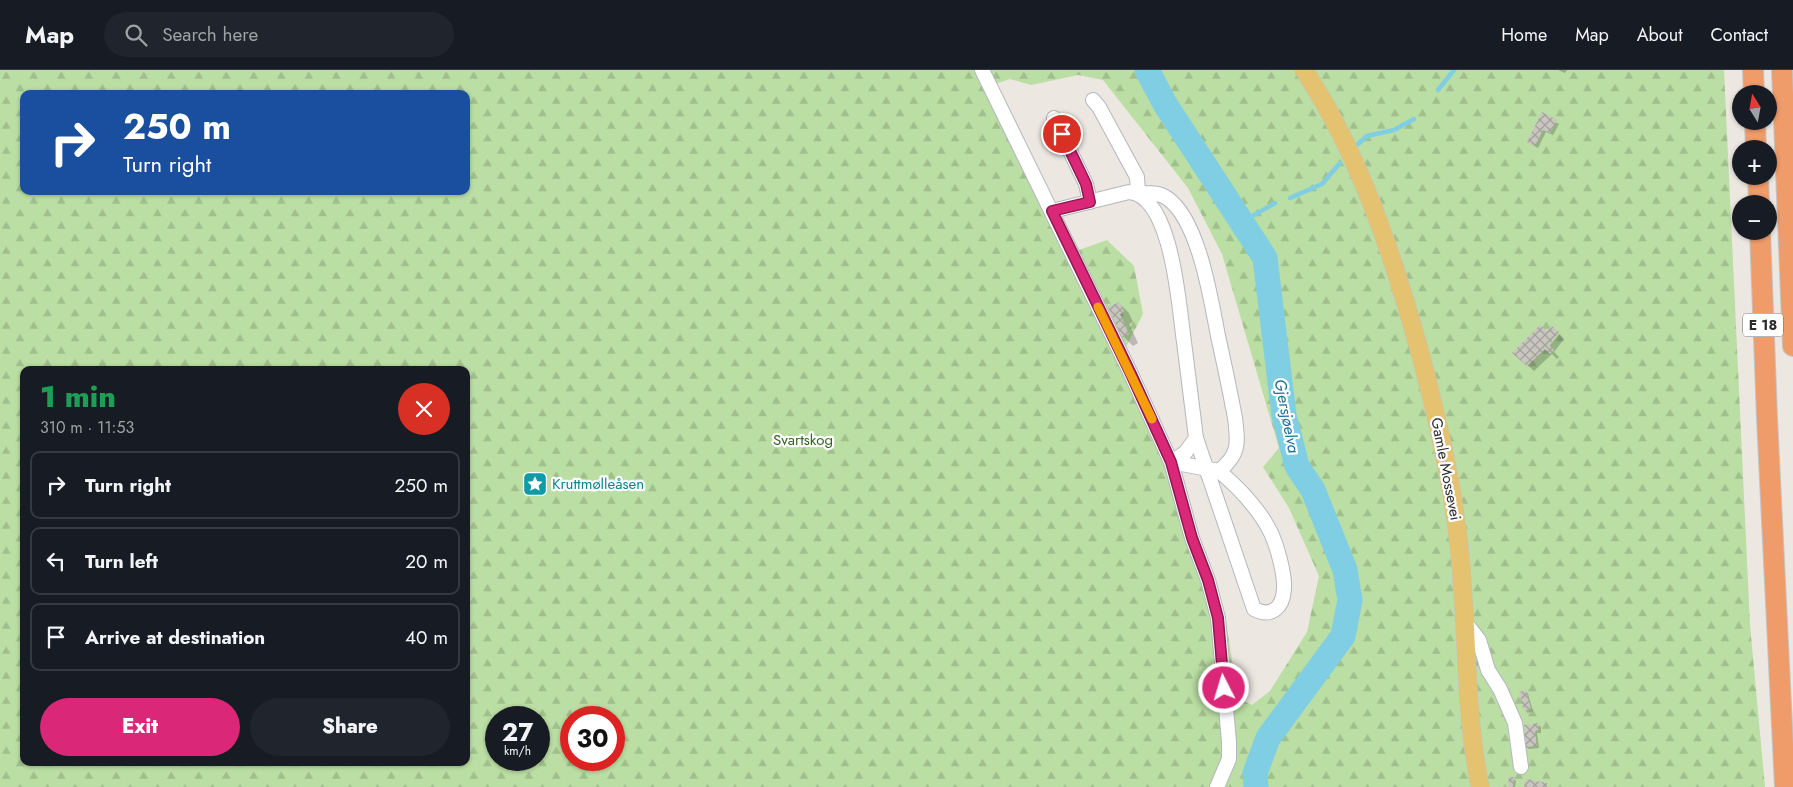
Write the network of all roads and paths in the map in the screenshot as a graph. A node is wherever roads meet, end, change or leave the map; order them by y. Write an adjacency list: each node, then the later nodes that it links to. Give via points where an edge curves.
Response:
1 (982, 70): 10 (street)
2 (1304, 70): 16 (main road, Gamle Mossevei, via 1353,162 1393,261 1416,339 1439,429 1454,508)
3 (1753, 70): 5 (highway)
4 (1782, 70): 12 (highway, E 18)
5 (1754, 85)
6 (1092, 100): 8 (street, via 1129,160 1137,177)
7 (1054, 118): 9 (street, via 1086,184)
8 (1138, 193): 9 (street, via 1129,192); 13 (street, via 1158,217 1173,261); 15 (street, via 1156,193 1179,209 1207,278 1237,439 1236,451 1229,463)
9 (1090, 202): 10 (street)
10 (1052, 211): 14 (street)
11 (1760, 240): 20 (highway, E 18)
12 (1793, 346)
13 (1196, 438): 14 (street, via 1185,453); 15 (street)
14 (1171, 462): 15 (street); 18 (street, via 1218,618 1229,759)
15 (1213, 470): 15 (street, via 1254,609 1261,613 1270,612 1282,601 1284,589 1271,534 1257,510 1234,484)
16 (1465, 622): 17 (street, via 1479,640 1488,670 1515,723); 19 (main road, Gamle Mossevei, via 1470,723)
17 (1521, 766)
18 (1217, 787)
19 (1478, 787)
20 (1785, 787)

